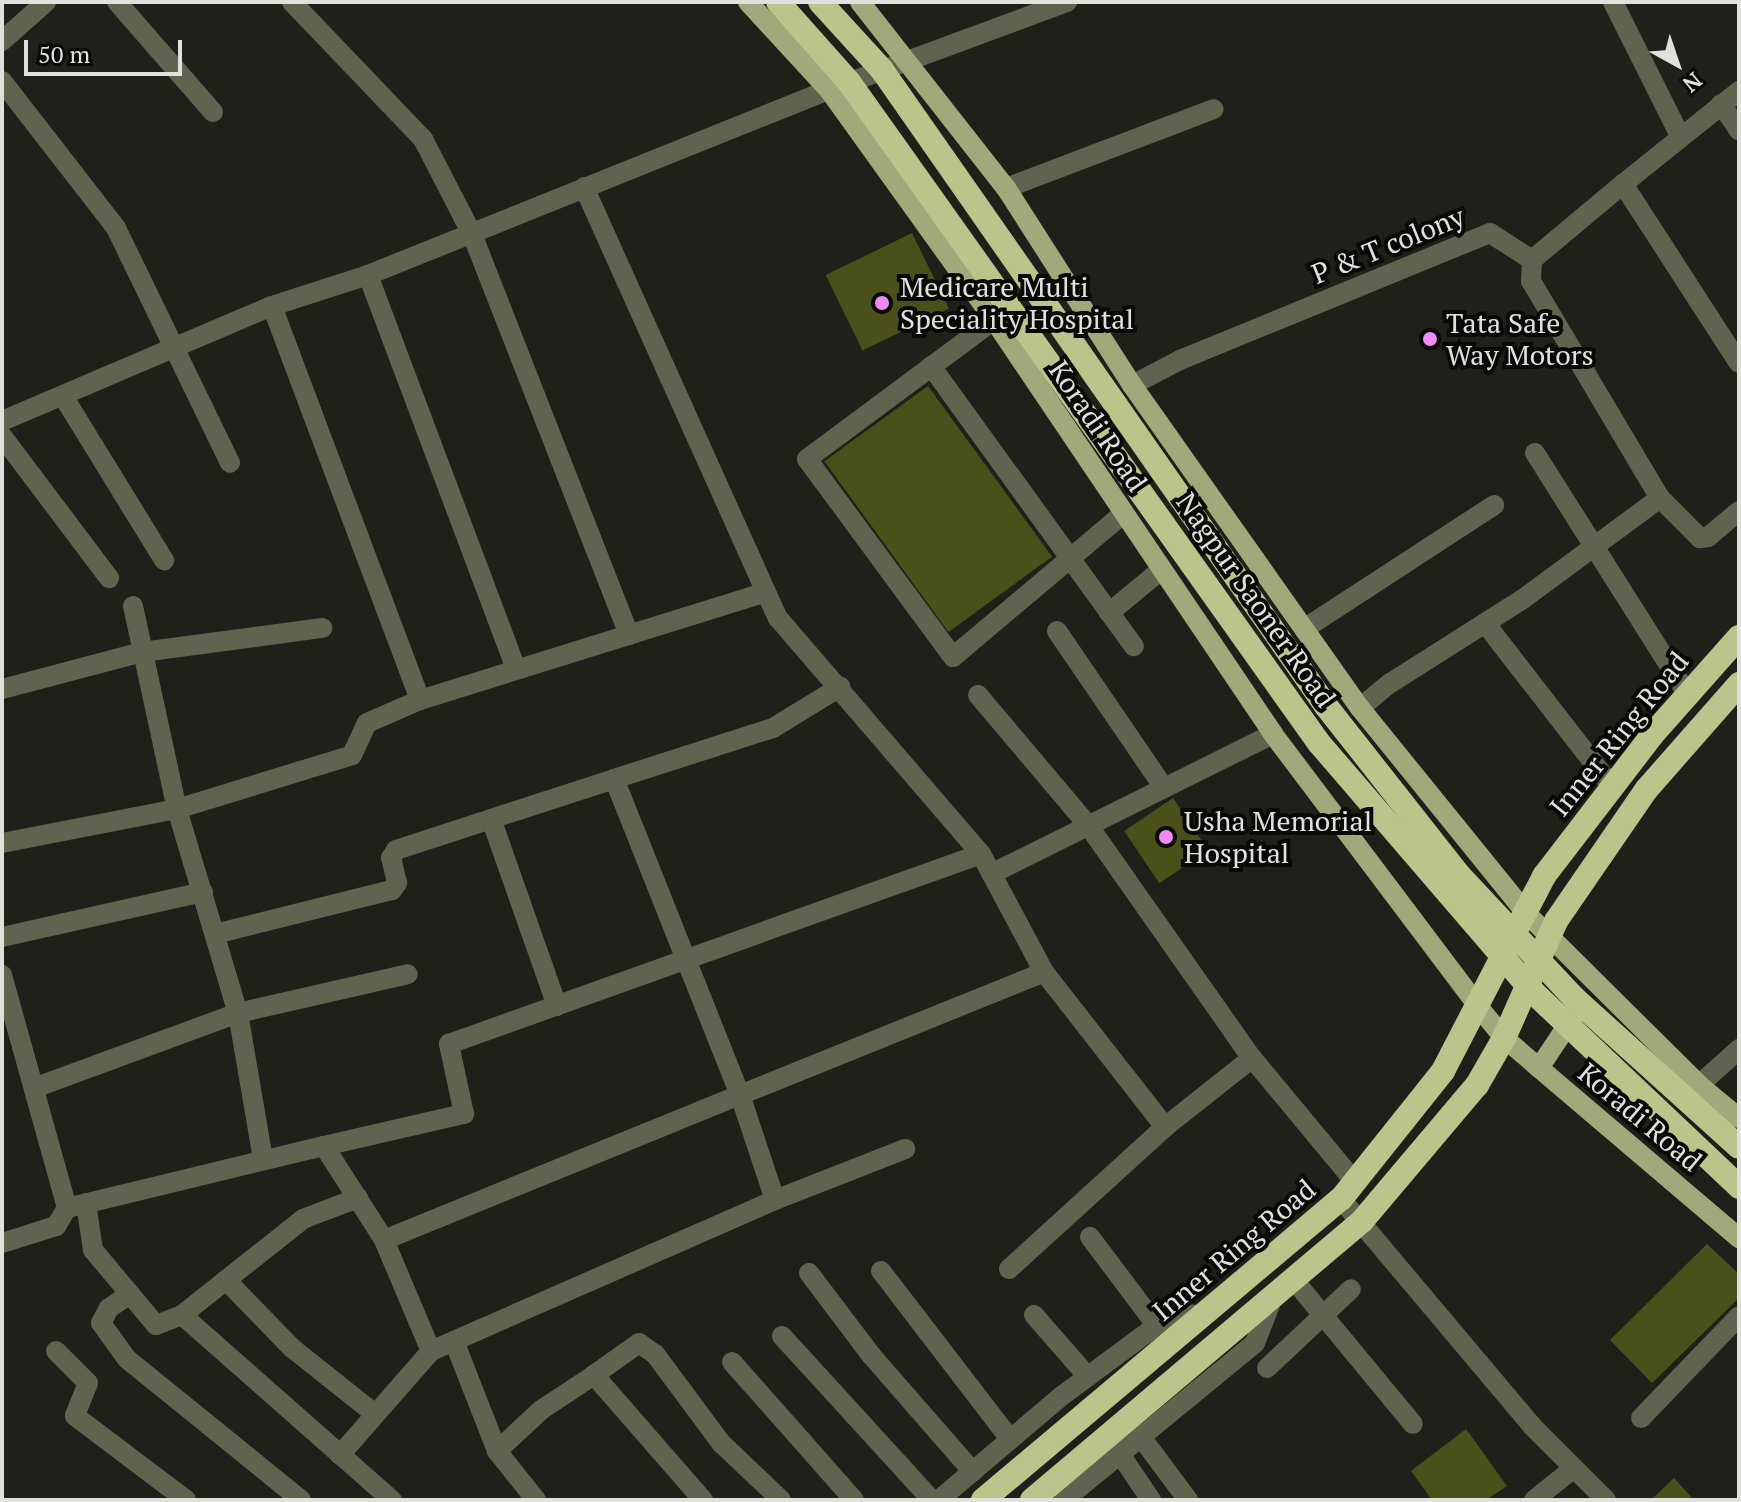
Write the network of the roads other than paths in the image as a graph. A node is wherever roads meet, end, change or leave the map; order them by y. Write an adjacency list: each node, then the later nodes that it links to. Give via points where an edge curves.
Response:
1 (46, 2): 10 (street)
2 (117, 2): 17 (street)
3 (292, 2): 23 (street, via 423,139)
4 (748, 2): 13 (main road, Koradi Road)
5 (778, 2): 104 (highway, Nagpur Saoner Road, bridge, via 849,82 1319,743 1533,992)
6 (820, 2): 101 (highway, Nagpur Saoner Road, bridge, via 882,70 1326,706 1422,828 1555,980)
7 (860, 2): 11 (main road)
8 (1067, 2): 11 (street)
9 (1613, 2): 19 (street)
10 (5, 30)
11 (910, 59): 13 (street); 22 (main road)
12 (2, 81): 28 (street, via 101,204)
13 (829, 90): 21 (street); 27 (main road, Koradi Road)
14 (1739, 91): 15 (street)
15 (1721, 104): 18 (street); 19 (street)
16 (1214, 109): 22 (street)
17 (213, 112)
18 (1739, 131)
19 (1680, 136): 20 (street)
20 (1623, 184): 24 (street); 29 (street)
21 (584, 187): 23 (street); 46 (street)
22 (1006, 188): 31 (main road)
23 (472, 234): 25 (street); 53 (street)
24 (1532, 260): 31 (street, P & T colony, via 1490,233 1180,360); 37 (street, via 1531,281)
25 (368, 275): 26 (street); 58 (street)
26 (272, 306): 28 (street); 64 (street)
27 (994, 320): 30 (street); 40 (main road, Koradi Road)
28 (175, 349): 32 (street); 36 (street)
29 (1739, 363)
30 (931, 366): 42 (street); 42 (street, via 807,459 953,657)
31 (1132, 385): 51 (main road)
32 (63, 396): 33 (street); 43 (street)
33 (2, 421)
34 (2, 436): 45 (street)
35 (1535, 453): 41 (street)
36 (230, 463)
37 (1660, 498): 39 (street, via 1700,538); 41 (street)
38 (1494, 505): 51 (street)
39 (1739, 511)
40 (1123, 514): 42 (street); 44 (main road, Koradi Road)
41 (1594, 547): 49 (street); 62 (street)
42 (1069, 558): 48 (street)
43 (164, 560)
44 (1161, 570): 48 (street); 66 (main road, Koradi Road)
45 (109, 578)
46 (766, 592): 53 (street); 60 (street, via 778,618)
47 (133, 606): 56 (street)
48 (1109, 613): 55 (street)
49 (1485, 623): 65 (street); 69 (street)
50 (322, 628): 56 (street)
51 (1304, 629): 57 (main road)
52 (1057, 631): 70 (street)
53 (629, 635): 58 (street)
54 (1739, 637): 62 (highway, Inner Ring Road)
55 (1134, 646)
56 (142, 652): 61 (street); 71 (street)
57 (1321, 653): 65 (main road); 66 (main road)
58 (516, 668): 64 (street)
59 (1739, 684): 81 (highway, Inner Ring Road, via 1646,790)
60 (840, 687): 68 (street, via 773,728); 75 (street)
61 (2, 689)
62 (1687, 693): 69 (highway, Inner Ring Road)
63 (978, 695): 73 (street)
64 (420, 700): 71 (street, via 367,723 352,755)
65 (1360, 708): 78 (main road)
66 (1259, 712): 67 (main road, Koradi Road)
67 (1273, 734): 70 (street); 87 (main road, Koradi Road)
68 (614, 779): 72 (street); 82 (street)
69 (1612, 787): 78 (highway, Inner Ring Road, via 1544,876)
70 (1164, 788): 73 (street)
71 (177, 809): 74 (street); 77 (street)
72 (491, 819): 79 (street, via 396,850 391,858 397,883 392,890); 88 (street)
73 (1088, 825): 76 (street); 93 (street)
74 (2, 843)
75 (981, 854): 76 (street); 82 (street)
76 (993, 873): 83 (street)
77 (203, 892): 79 (street); 80 (street)
78 (1526, 913): 81 (main road); 87 (highway, Inner Ring Road)
79 (215, 934): 89 (street)
80 (2, 937)
81 (1548, 937): 86 (main road); 91 (highway, Inner Ring Road)
82 (687, 961): 88 (street); 97 (street)
83 (1044, 972): 97 (street); 99 (street)
84 (408, 974): 89 (street)
85 (2, 975): 90 (street)
86 (1595, 985): 94 (main road); 95 (main road)
87 (1477, 1005): 91 (main road, Koradi Road); 105 (highway, Inner Ring Road, via 1443,1071)
88 (557, 1006): 100 (street, via 449,1044 464,1114)
89 (238, 1013): 96 (street); 103 (street)
90 (9, 1027): 96 (street)
91 (1504, 1038): 94 (main road, Koradi Road); 109 (highway, via 1477,1085)
92 (1739, 1049): 95 (street)
93 (1252, 1058): 99 (street); 105 (street)
94 (1539, 1068): 111 (main road, Koradi Road)
95 (1699, 1085): 98 (main road)
96 (34, 1088): 108 (street)
97 (740, 1095): 107 (street); 112 (street)
98 (1739, 1118)
99 (1165, 1127): 114 (street)
100 (324, 1146): 103 (street); 106 (street)
101 (1739, 1147)
102 (905, 1149): 107 (street)
103 (263, 1160): 108 (street)
104 (1739, 1187)
105 (1348, 1190): 109 (street); 124 (highway, Inner Ring Road)
106 (358, 1198): 112 (street); 118 (street, via 303,1219)
107 (775, 1200): 129 (street)
108 (76, 1206): 113 (street, via 56,1226); 120 (street, via 93,1250)
109 (1362, 1221): 117 (highway); 144 (street, via 1532,1426)
110 (1090, 1237): 127 (street)
111 (1739, 1238)
112 (384, 1240): 131 (street)
113 (2, 1243)
114 (1009, 1269)
115 (881, 1271): 140 (street)
116 (809, 1273): 145 (street, via 871,1355)
117 (1293, 1279): 121 (highway); 125 (street)
118 (226, 1280): 122 (street); 136 (street, via 292,1348)
119 (1351, 1289): 125 (street)
120 (130, 1294): 122 (street, via 156,1325); 147 (street, via 109,1308 101,1323 127,1359)
121 (1273, 1297): 139 (street, via 1255,1343); 156 (highway)
122 (182, 1315): 143 (street)
123 (1034, 1315): 135 (street)
124 (1204, 1315): 127 (street, via 1172,1314); 155 (highway, Inner Ring Road)
125 (1323, 1315): 133 (street); 138 (street)
126 (1739, 1316): 137 (street)
127 (1157, 1326): 135 (street)
128 (782, 1336): 153 (street)
129 (454, 1341): 131 (street); 141 (street)
130 (56, 1351): 146 (street, via 88,1383 75,1416)
131 (431, 1351): 136 (street)
132 (732, 1362): 152 (street)
133 (1267, 1368)
134 (594, 1375): 141 (street, via 541,1410); 150 (street); 151 (street, via 645,1343 721,1443)
135 (1088, 1377): 140 (street)
136 (375, 1414): 143 (street)
137 (1641, 1418)
138 (1413, 1424)
139 (1141, 1437): 142 (street); 159 (street)
140 (1010, 1439): 145 (street)
141 (497, 1451): 149 (street)
142 (1120, 1454): 157 (street); 158 (street)
143 (340, 1455): 148 (street)
144 (1574, 1468): 160 (street); 161 (street)
145 (973, 1472): 154 (street)
146 (186, 1500)
147 (301, 1500)
148 (392, 1500)
149 (536, 1500)
150 (703, 1500)
151 (781, 1500)
152 (854, 1500)
153 (932, 1500)
154 (939, 1500)
155 (983, 1500)
156 (1032, 1500)
157 (1064, 1500)
158 (1151, 1500)
159 (1188, 1500)
160 (1534, 1500)
161 (1606, 1500)

